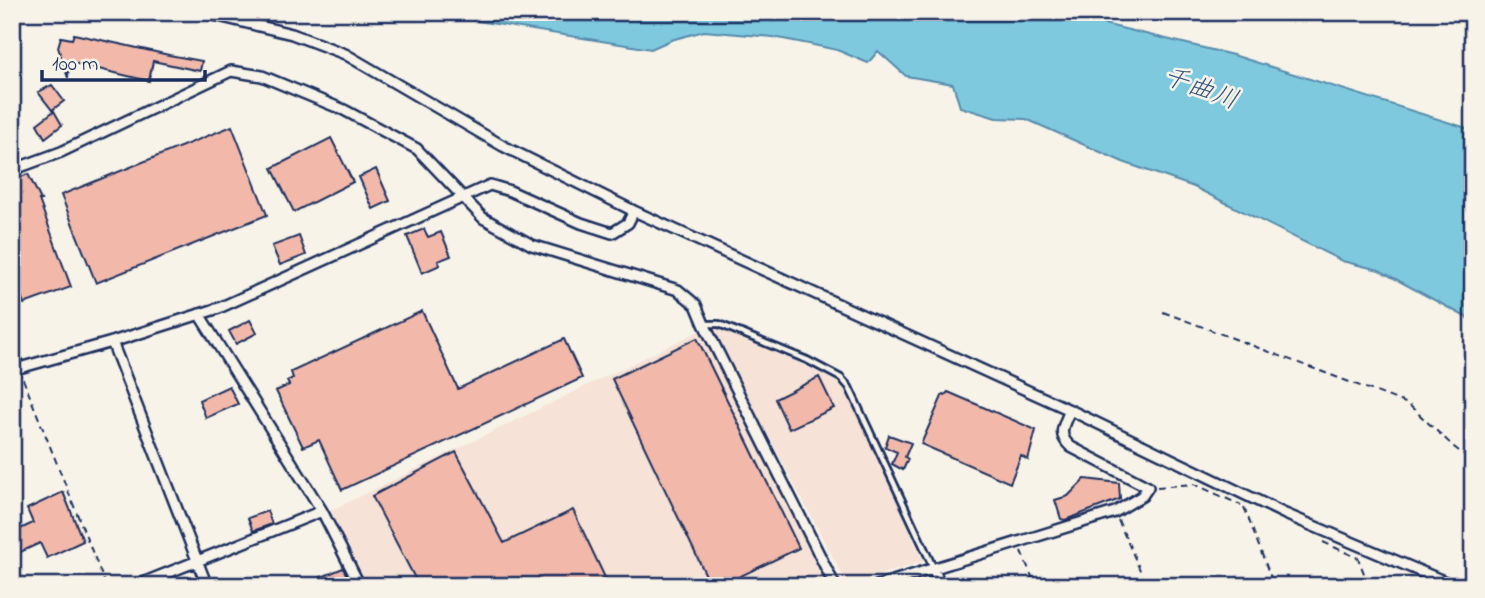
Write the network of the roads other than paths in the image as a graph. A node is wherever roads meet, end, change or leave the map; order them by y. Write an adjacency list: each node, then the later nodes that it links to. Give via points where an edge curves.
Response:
1 (202, 12): 4 (street, via 292,34 345,54 503,146)
2 (12, 170): 3 (street, via 61,152 232,71 262,76 345,110 417,149)
3 (463, 197): 4 (street, via 490,185 612,233 628,223); 5 (street); 6 (street, via 483,218 532,245 678,290 696,305)
4 (634, 211): 10 (street)
5 (199, 314): 7 (street); 11 (street)
6 (704, 324): 13 (lane, via 719,324 807,360 849,387); 17 (street)
7 (112, 342): 9 (street); 12 (street)
8 (12, 351): 9 (street)
9 (15, 369)
10 (1070, 410): 13 (street, via 1062,432 1065,441 1148,487 1142,496 1115,512); 20 (street, via 1285,514)
11 (322, 510): 12 (street); 16 (street)
12 (198, 560): 14 (street); 15 (street)
13 (933, 568): 18 (street); 19 (street)
14 (135, 586)
15 (208, 586)
16 (360, 586)
17 (835, 586)
18 (877, 586)
19 (942, 586)
20 (1455, 586)

